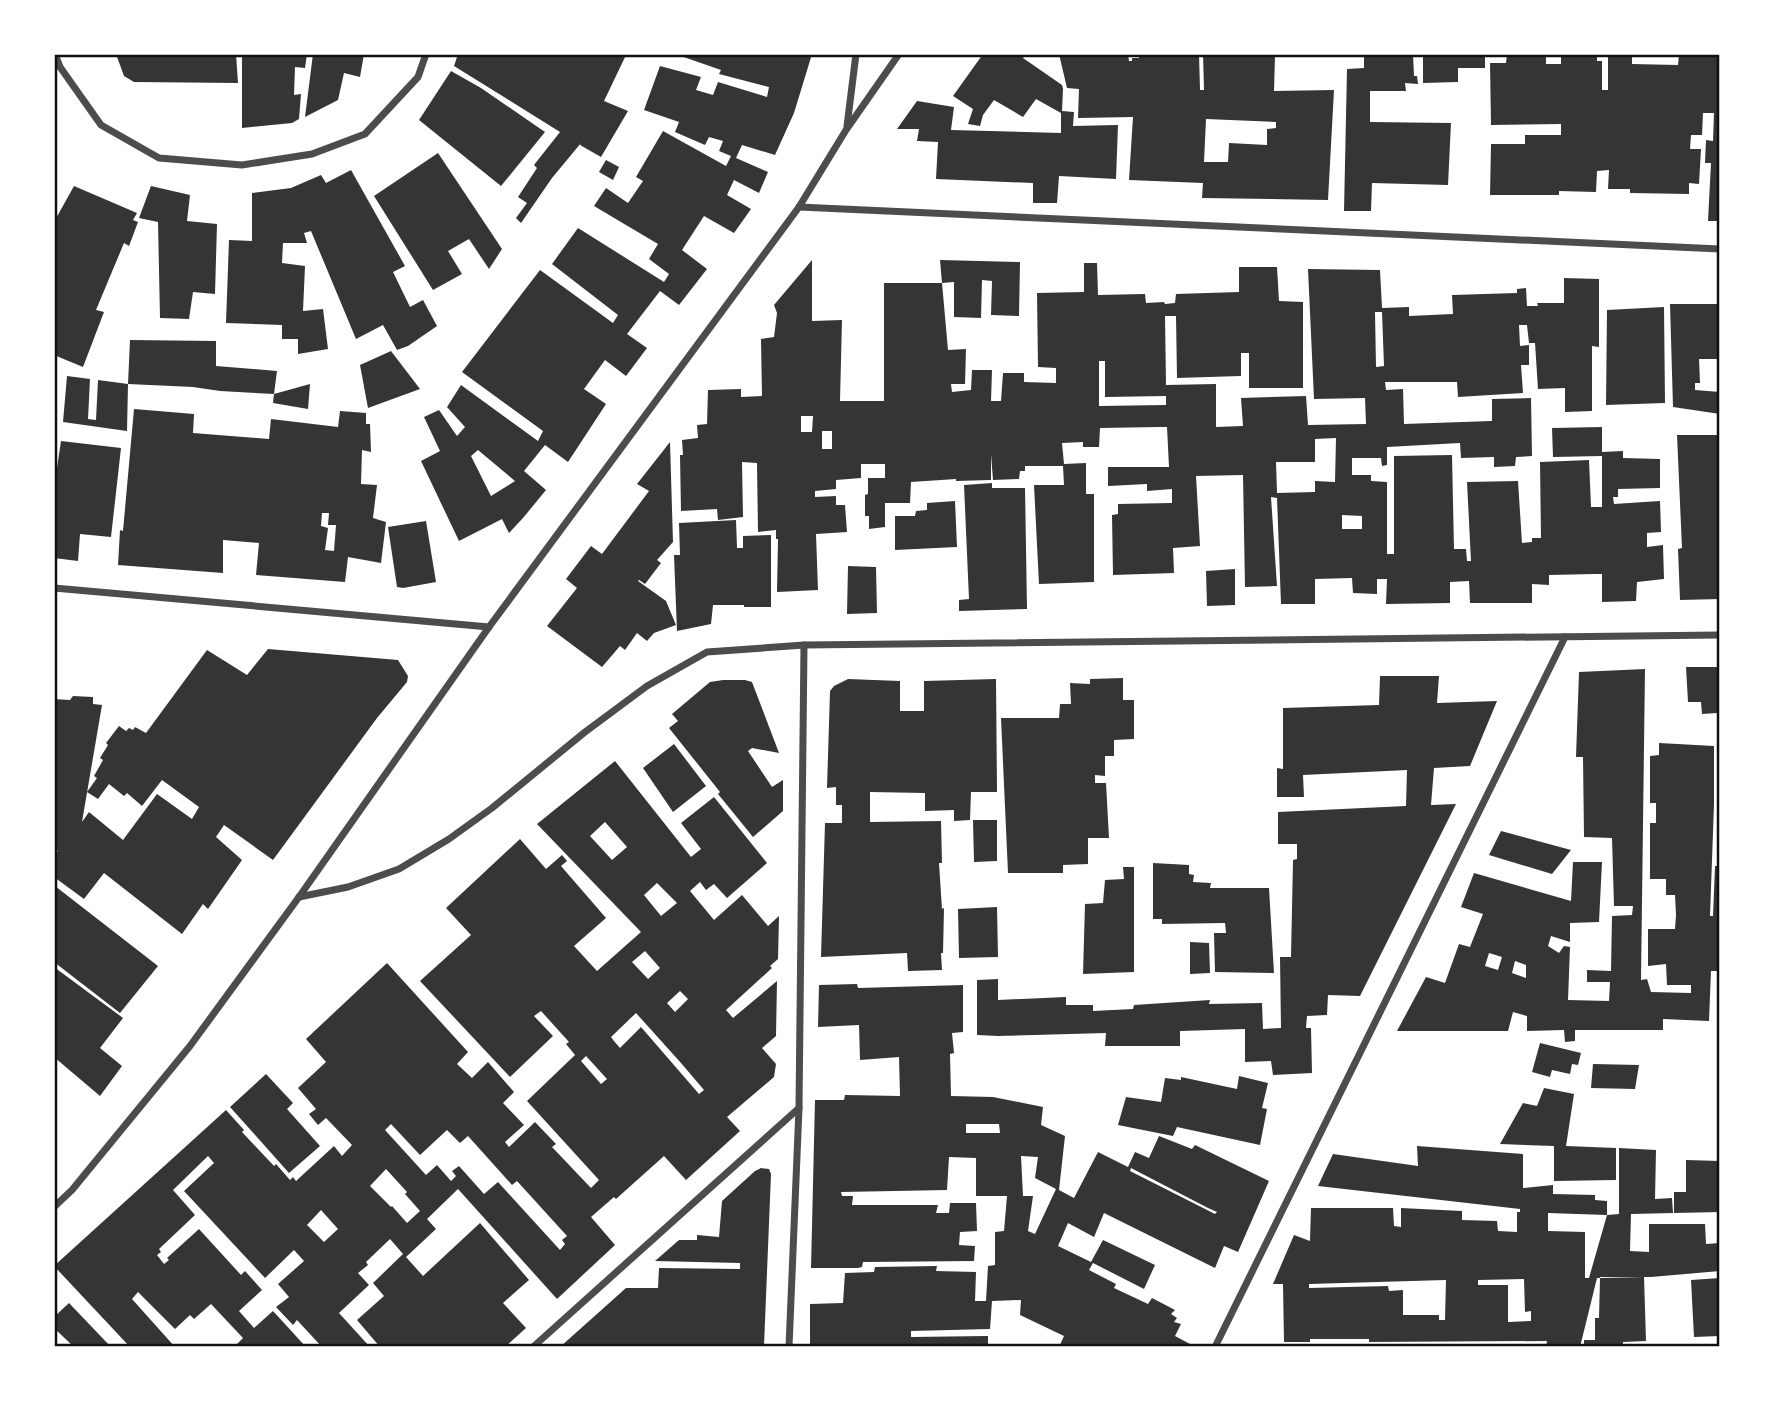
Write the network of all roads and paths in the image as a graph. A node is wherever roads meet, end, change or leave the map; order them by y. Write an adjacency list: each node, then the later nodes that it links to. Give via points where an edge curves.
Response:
1 (55, 54): 2 (street, via 101,125 159,158 242,165 312,154 365,134 418,77)
2 (426, 54)
3 (856, 54): 5 (street)
4 (899, 54): 5 (street)
5 (846, 130): 6 (street)
6 (799, 207): 7 (street); 9 (street)
7 (1720, 249)
8 (54, 588): 9 (street)
9 (489, 627): 13 (street)
10 (1720, 635): 11 (street)
11 (1565, 638): 12 (street); 18 (street)
12 (804, 645): 13 (street, via 707,652 647,686 449,839 399,869 348,887); 14 (street)
13 (299, 897): 15 (street, via 190,1046)
14 (799, 1108): 16 (street); 17 (street)
15 (54, 1207)
16 (533, 1347)
17 (789, 1347)
18 (1215, 1347)

